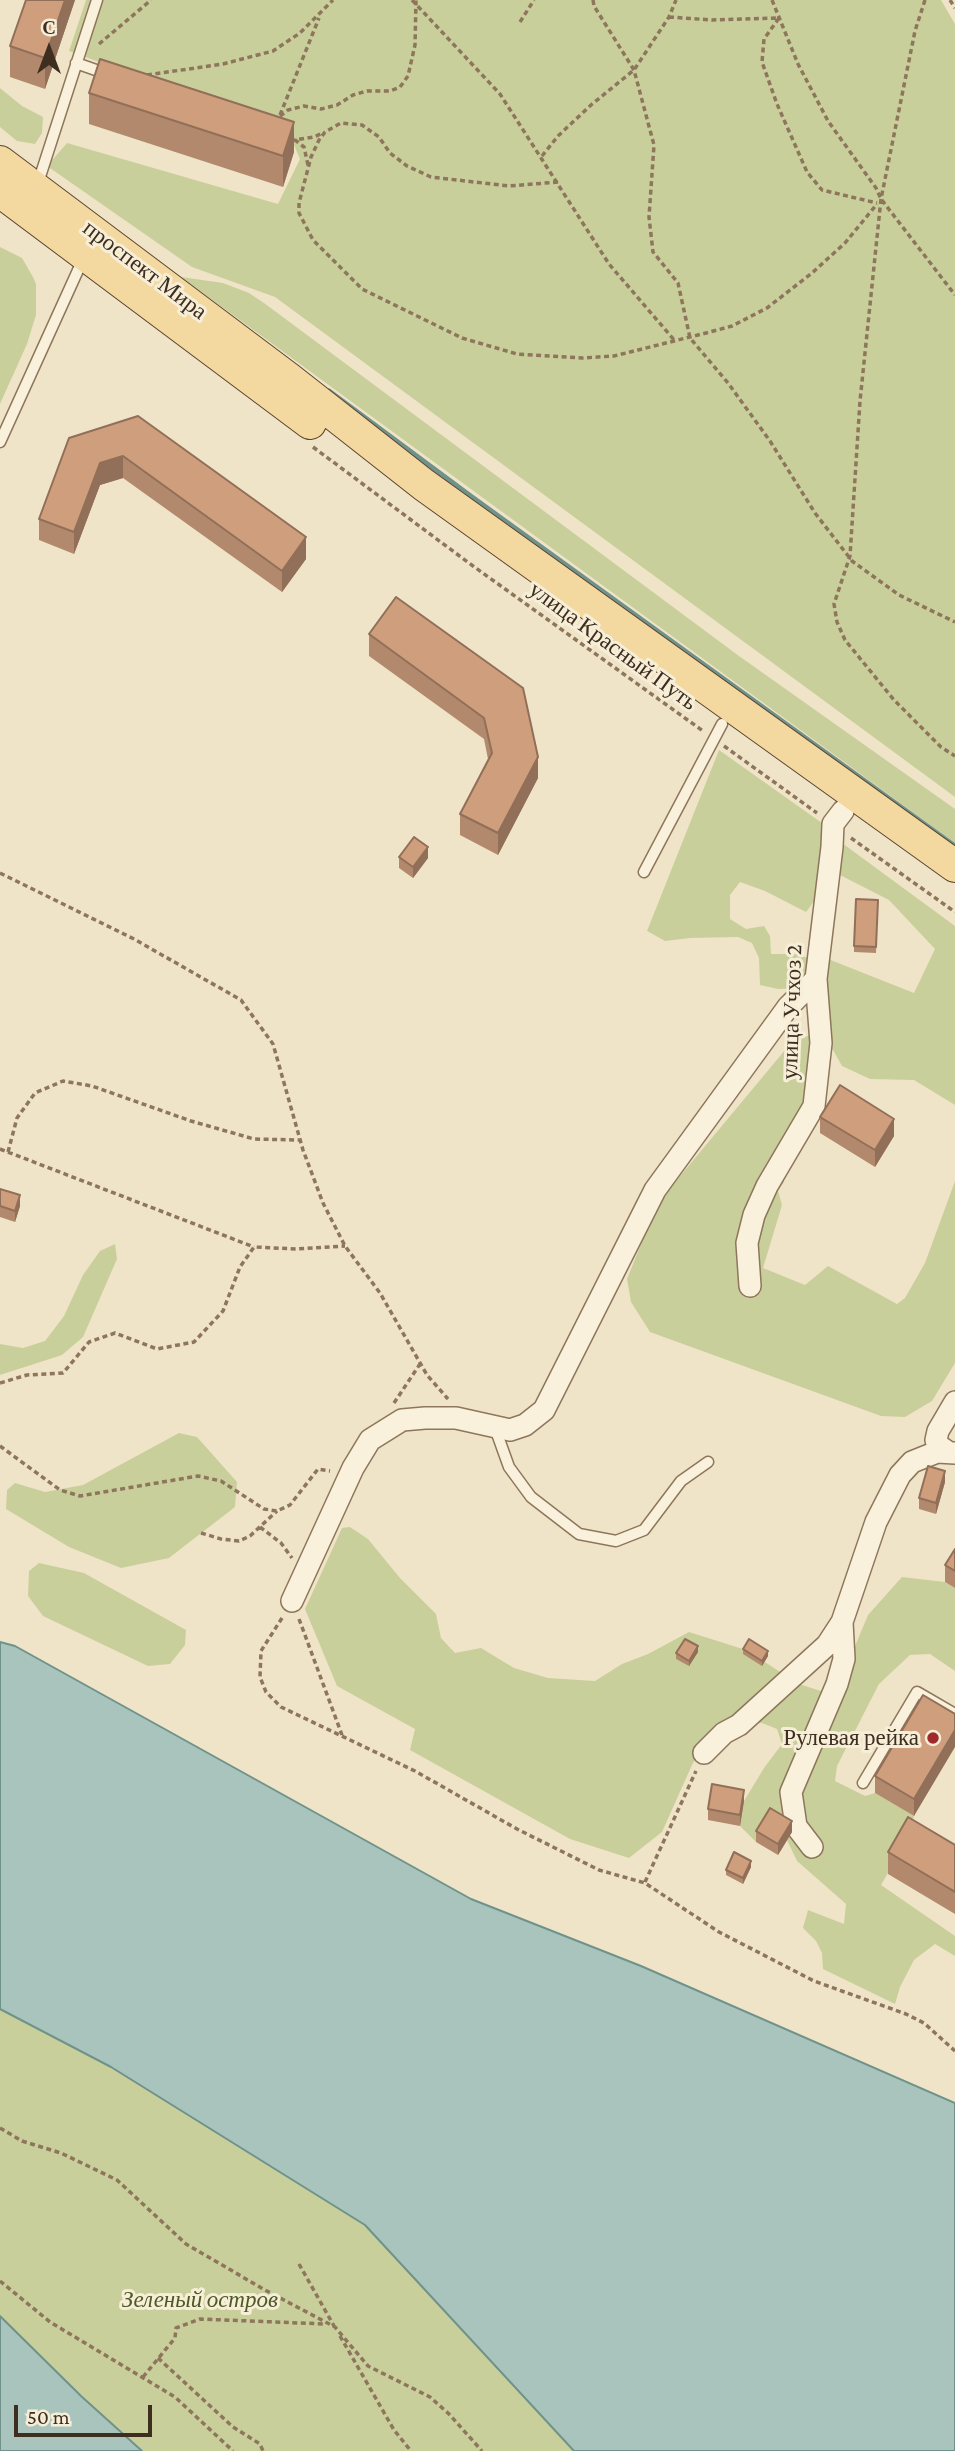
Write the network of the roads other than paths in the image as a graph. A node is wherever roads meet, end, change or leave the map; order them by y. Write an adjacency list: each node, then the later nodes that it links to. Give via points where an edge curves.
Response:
1 (97, 0): 2 (lane)
2 (76, 63): 3 (lane); 5 (lane)
3 (127, 80)
4 (0, 162): 5 (main road, проспект Мира)
5 (37, 189): 8 (main road, проспект Мира)
6 (0, 191): 7 (main road, проспект Мира)
7 (85, 254): 8 (main road, проспект Мира); 9 (lane)
8 (282, 388): 10 (main road, улица Красный Путь, via 496,562); 12 (main road, улица Красный Путь)
9 (0, 442)
10 (718, 732): 11 (main road, улица Красный Путь); 13 (lane)
11 (838, 818): 14 (main road, улица Красный Путь); 15 (street, улица Учхоз 2)
12 (955, 866)
13 (644, 872)
14 (955, 889)
15 (817, 979): 16 (street, улица Учхоз 2, via 821,1043 814,1106 754,1215 747,1242); 18 (street, via 789,1007 655,1190 544,1410 525,1425)
16 (750, 1286)
17 (955, 1402): 19 (street, via 936,1440)
18 (495, 1429): 20 (lane, via 509,1467 531,1497 579,1534 617,1541 645,1530 681,1481); 21 (street, via 456,1418 402,1420 370,1440)
19 (952, 1452): 22 (street, via 937,1452 912,1462 900,1475 876,1522)
20 (708, 1462)
21 (295, 1592)
22 (842, 1622): 24 (street, via 827,1645); 26 (street, via 844,1659 791,1792 796,1826)
23 (955, 1714): 25 (lane, via 917,1692)
24 (704, 1753)
25 (863, 1783)
26 (812, 1847)

